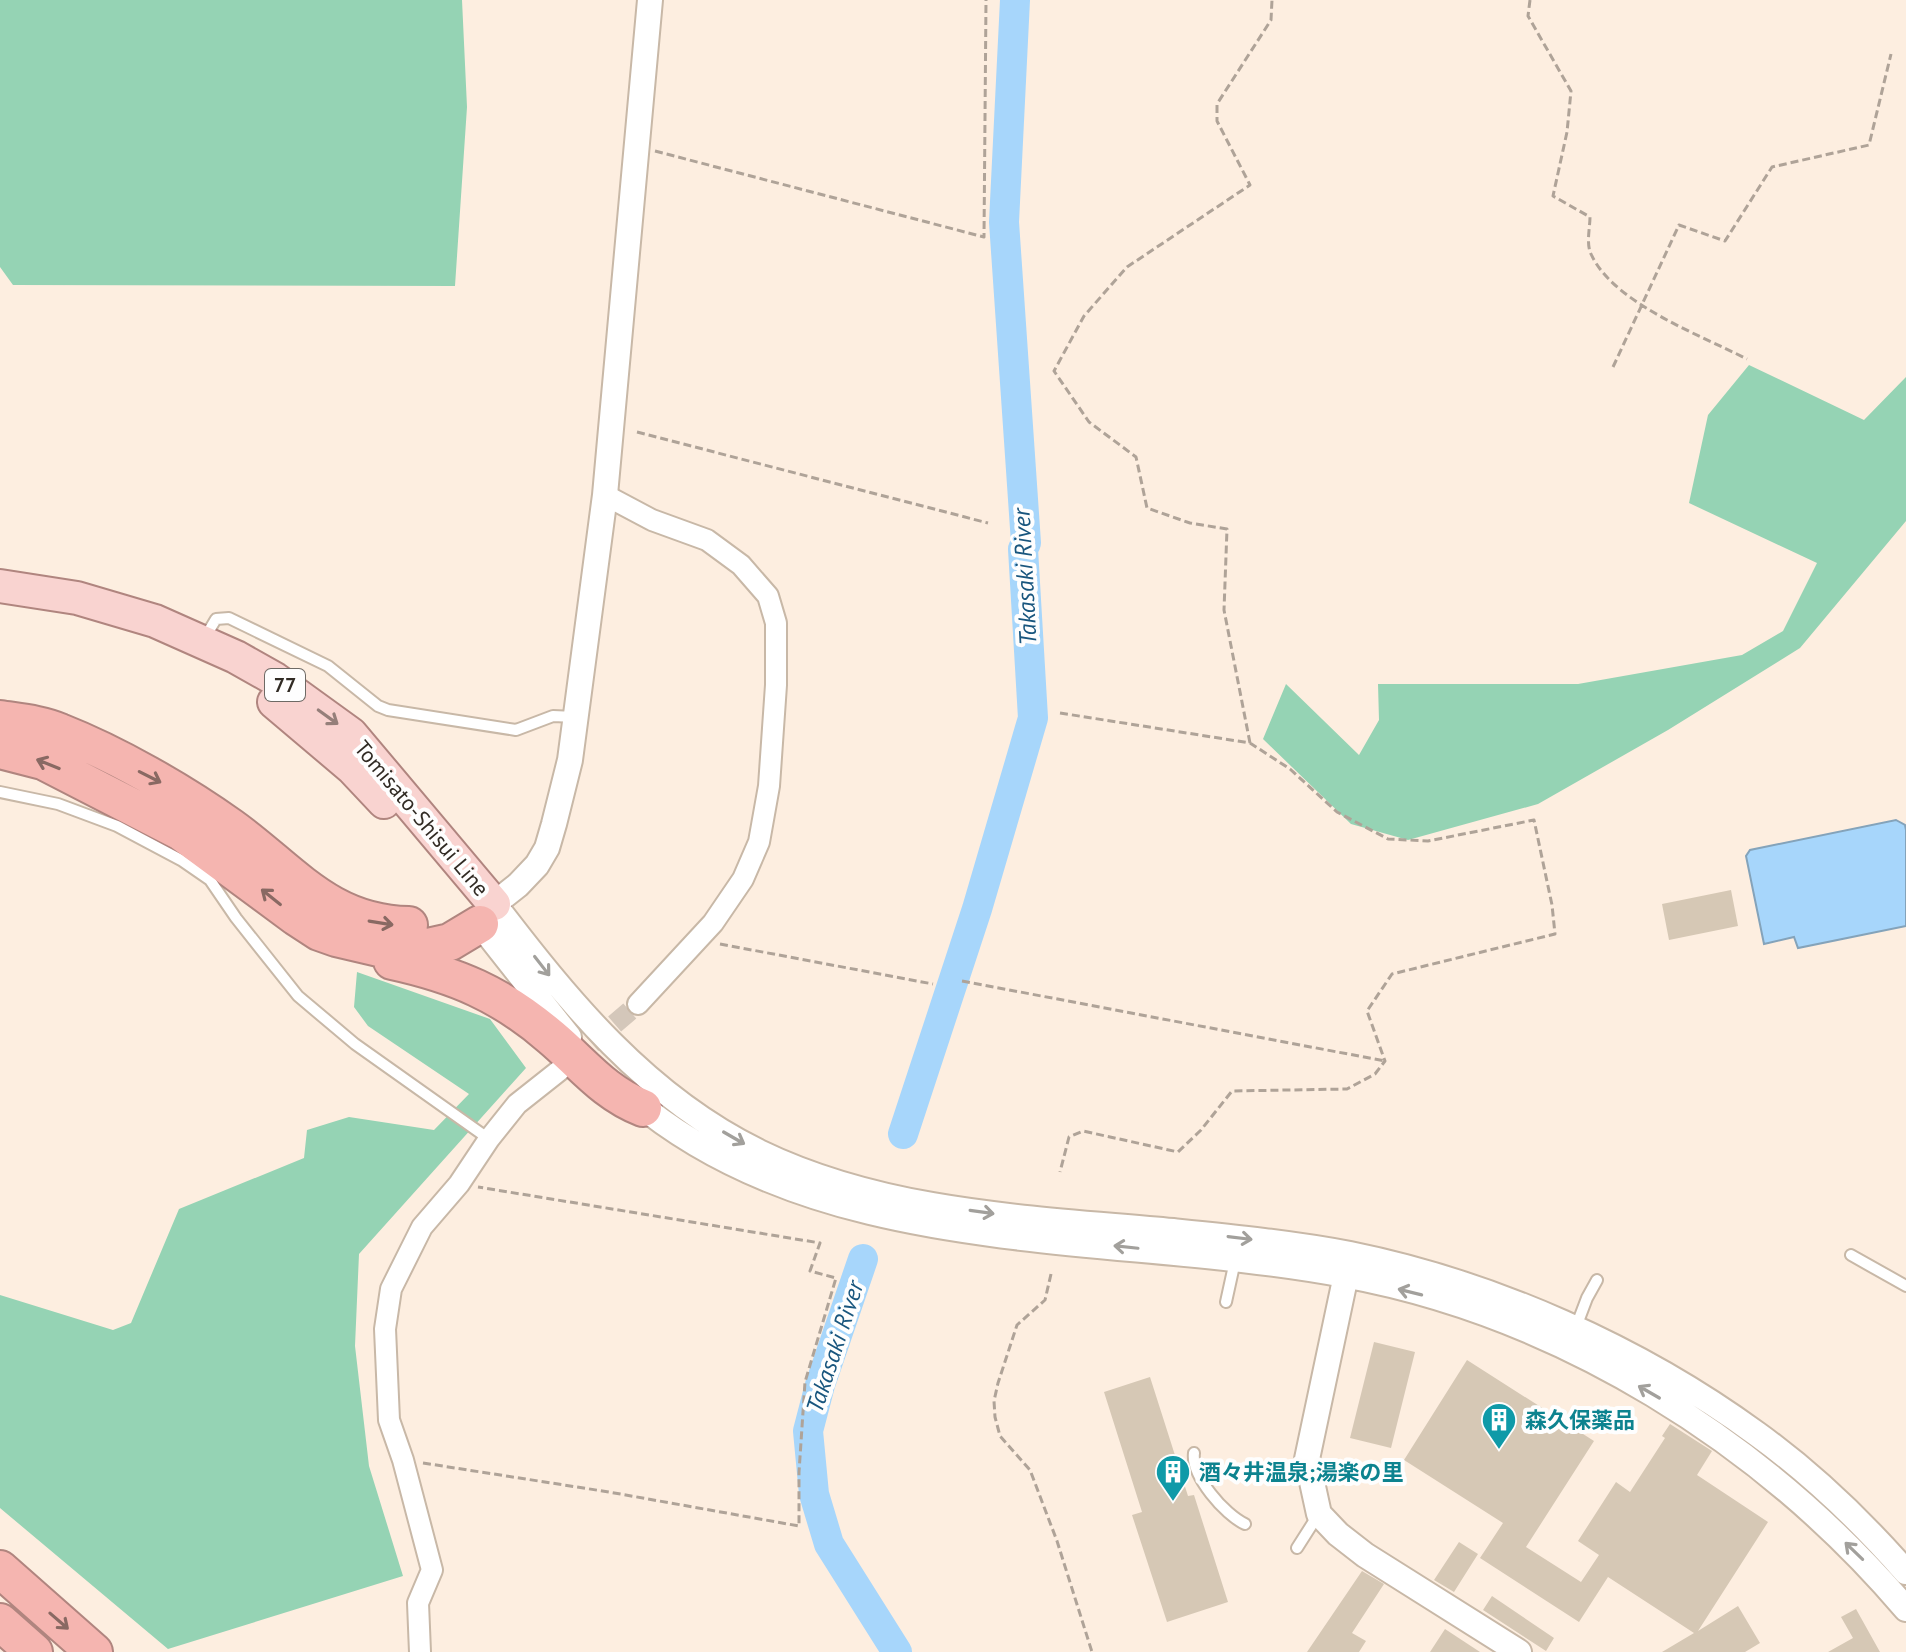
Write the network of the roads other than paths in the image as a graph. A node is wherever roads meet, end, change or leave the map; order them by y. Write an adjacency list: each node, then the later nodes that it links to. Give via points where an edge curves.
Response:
1 (650, 0): 2 (street)
2 (605, 495): 6 (street); 12 (street, via 707,540 741,565 768,596 776,623 769,786 759,842 743,879 713,923)
3 (0, 586): 5 (main road, Tomisato-Shisui Line / 77, via 77,598)
4 (0, 599): 10 (main road, Tomisato-Shisui Line / 77, via 109,623 241,679 352,768)
5 (203, 641): 6 (lane, via 216,619 229,618 328,666 388,710 510,730 553,716); 10 (main road, Tomisato-Shisui Line / 77, one-way to 10, via 275,679 351,734)
6 (575, 717): 10 (street, via 570,760 547,848 518,885)
7 (0, 719): 10 (highway, one-way to 10, via 57,730 180,793 319,898 347,913 370,922 420,925)
8 (0, 750): 11 (highway, one-way to 8, via 296,917 181,832 43,761)
9 (0, 792): 15 (lane, via 58,804 117,826 210,880 298,996 355,1044)
10 (480, 911): 11 (highway, via 450,942 414,950); 14 (street, via 568,1036); 22 (street, one-way to 22, via 624,1056 727,1134 791,1166 921,1204 1350,1254 1458,1282)
11 (336, 938): 14 (highway, via 353,950 437,971 485,991 544,1031 613,1094)
12 (638, 1004)
13 (560, 1070): 15 (street, via 517,1104)
14 (643, 1108): 17 (street, one-way to 14, via 987,1234 868,1212 726,1162)
15 (489, 1139): 35 (street, via 422,1227 391,1289 385,1329 389,1420 432,1570 418,1603)
16 (1851, 1255): 20 (lane)
17 (1236, 1260): 18 (street); 21 (lane)
18 (1346, 1275): 24 (street, via 1307,1459); 29 (street, one-way to 18, via 1869,1565 1805,1505 1687,1414 1537,1336 1455,1303)
19 (1597, 1280): 22 (lane)
20 (1906, 1286)
21 (1226, 1302)
22 (1575, 1329): 27 (street, via 1700,1395 1759,1435 1819,1485)
23 (1194, 1453): 25 (lane, via 1200,1477 1220,1505)
24 (1319, 1514): 26 (lane); 36 (street, via 1365,1555)
25 (1245, 1524)
26 (1297, 1548)
27 (1906, 1572)
28 (8, 1576): 34 (highway, one-way to 34)
29 (1906, 1609)
30 (0, 1622): 33 (highway)
31 (0, 1640): 32 (highway)
32 (15, 1652)
33 (34, 1652)
34 (94, 1652)
35 (420, 1652)
36 (1519, 1652)

